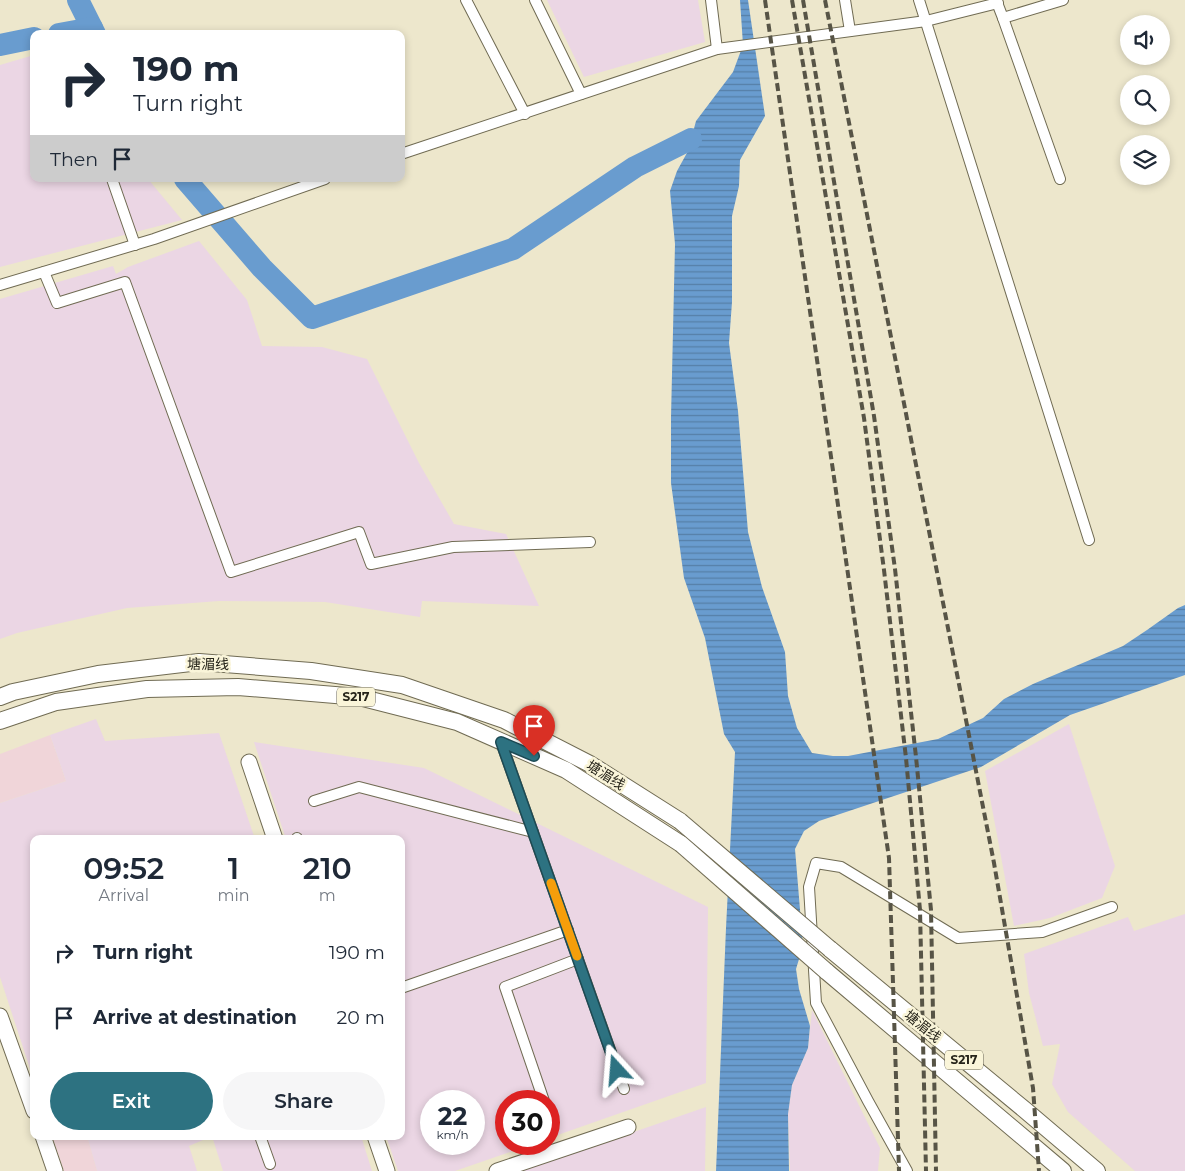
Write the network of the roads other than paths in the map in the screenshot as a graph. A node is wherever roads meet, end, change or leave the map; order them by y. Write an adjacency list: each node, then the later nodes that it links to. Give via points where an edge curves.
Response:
1 (466, 0): 13 (street)
2 (535, 0): 12 (street)
3 (711, 0): 11 (street)
4 (844, 0): 10 (street)
5 (919, 0): 9 (street)
6 (1063, 0): 8 (street)
7 (997, 1): 8 (street); 9 (street)
8 (1004, 18): 15 (street)
9 (926, 22): 10 (street); 21 (street)
10 (850, 32): 11 (street)
11 (717, 49): 12 (street)
12 (581, 94): 13 (street)
13 (525, 114): 14 (street)
14 (405, 153)
15 (1060, 179)
16 (113, 182): 18 (street)
17 (316, 182): 18 (street)
18 (135, 245): 19 (street)
19 (44, 272): 20 (street); 22 (street, via 56,303 125,282 230,572 359,532 371,564 453,547)
20 (0, 285)
21 (1089, 540)
22 (590, 542)
23 (0, 697): 48 (main road, 塘湄线 / S217, bridge, via 98,674 199,662 311,671 402,685 504,720 590,764 680,822)
24 (0, 721): 25 (main road, S217, via 56,702 147,688 238,686 359,697 457,722)
25 (501, 742): 28 (street); 47 (main road, S217, bridge, via 566,770 681,844)
26 (249, 762): 29 (street)
27 (314, 802): 28 (street, via 359,787)
28 (533, 832): 31 (street)
29 (274, 835)
30 (1112, 907): 46 (street, via 1042,932 958,938 841,867 816,863 809,887 816,1003)
31 (568, 930): 32 (street); 33 (street)
32 (578, 959): 35 (street); 36 (street, via 505,987)
33 (405, 987)
34 (0, 1016): 37 (street)
35 (624, 1088)
36 (540, 1090)
37 (30, 1100)
38 (628, 1127): 45 (street)
39 (44, 1140): 43 (street)
40 (261, 1140): 42 (street)
41 (376, 1140): 44 (street)
42 (270, 1164)
43 (55, 1171)
44 (387, 1171)
45 (498, 1171)
46 (907, 1171)
47 (1063, 1171)
48 (1096, 1171)

